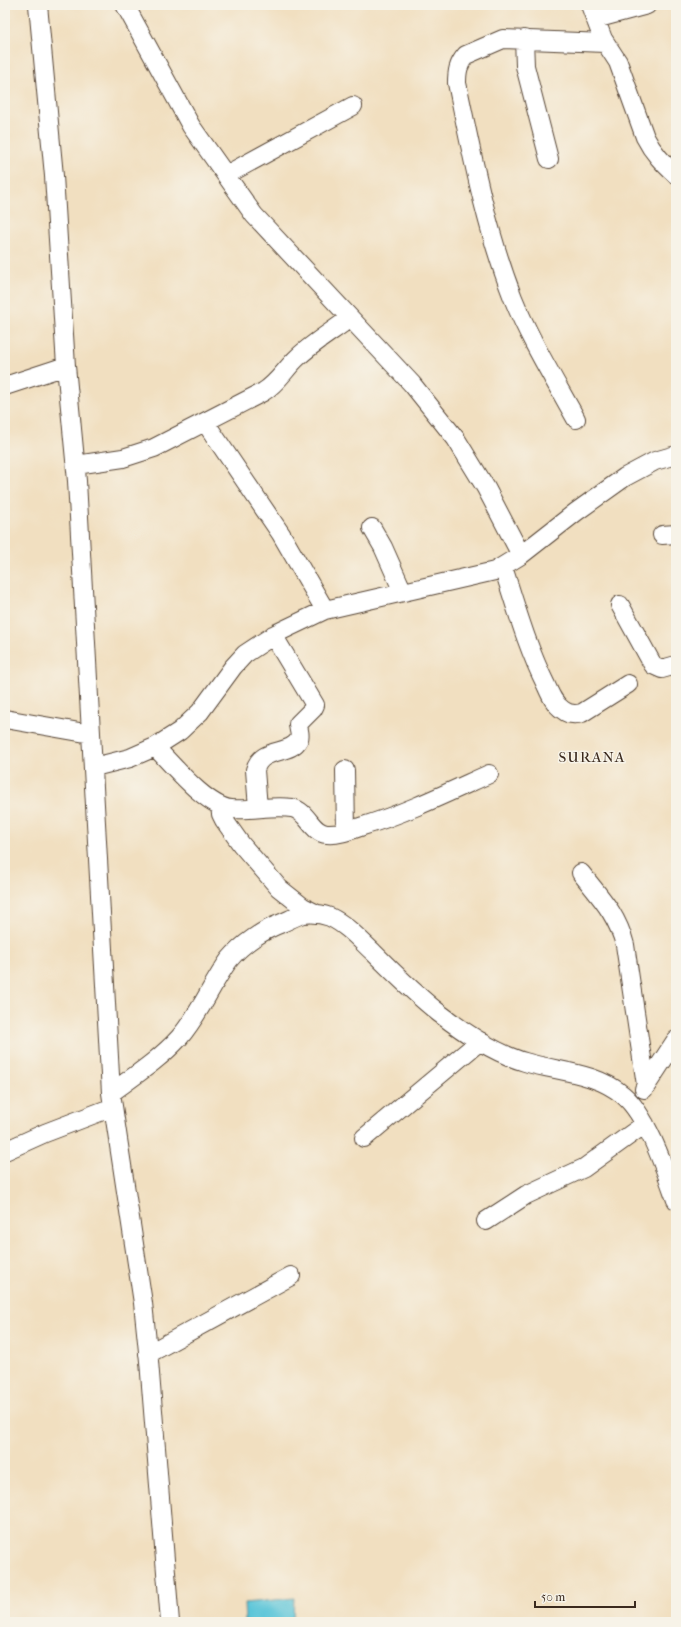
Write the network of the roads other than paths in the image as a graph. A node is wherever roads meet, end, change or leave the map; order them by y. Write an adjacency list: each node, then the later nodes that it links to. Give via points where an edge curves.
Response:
1 (38, 5): 12 (street, via 54,176)
2 (125, 5): 9 (street, via 191,126)
3 (647, 5): 4 (street)
4 (592, 12): 6 (street)
5 (524, 39): 6 (street); 8 (street, via 525,66); 14 (street, via 503,39 466,56 459,66 457,83 483,200 499,257 530,336)
6 (605, 43): 10 (street, via 618,62 645,137 659,159)
7 (353, 106): 9 (street)
8 (549, 159)
9 (226, 175): 11 (street, via 254,215)
10 (676, 175)
11 (350, 318): 15 (street, via 297,358 272,386); 19 (street, via 412,384 456,440 486,488)
12 (66, 366): 13 (street); 17 (street)
13 (5, 386)
14 (576, 419)
15 (205, 422): 17 (street, via 135,455); 23 (street, via 281,534)
16 (676, 455): 19 (street, via 655,461 625,477)
17 (76, 465): 28 (street)
18 (372, 528): 21 (street)
19 (521, 555): 20 (street)
20 (503, 567): 21 (street); 26 (street, via 531,654 552,698 561,709 575,715)
21 (403, 592): 23 (street)
22 (620, 605): 25 (street, via 654,665 662,669)
23 (325, 610): 24 (street)
24 (273, 635): 29 (street, via 245,654 191,722); 34 (street, via 315,707 298,724 300,734 297,742 264,756 257,763 255,770)
25 (676, 665)
26 (628, 684)
27 (5, 718): 28 (street)
28 (91, 734): 30 (street)
29 (155, 747): 30 (street, via 130,758); 33 (street, via 203,795)
30 (94, 767): 41 (street)
31 (345, 770): 35 (street)
32 (489, 774): 35 (street, via 394,817)
33 (220, 806): 34 (street, via 231,809); 37 (street, via 224,820 241,844 279,888 297,903)
34 (258, 808): 35 (street, via 295,809 304,814 320,832 326,834)
35 (346, 831)
36 (581, 873): 40 (street, via 621,929)
37 (315, 913): 39 (street, via 345,926 438,1013); 41 (street, via 302,915 269,928 240,950 223,969 193,1020 179,1038)
38 (676, 1040): 40 (street)
39 (480, 1041): 42 (street, via 525,1062 602,1082 614,1088); 44 (street)
40 (646, 1085): 42 (street)
41 (112, 1100): 45 (street); 49 (street, via 143,1302)
42 (633, 1105): 43 (street)
43 (645, 1124): 46 (street); 47 (street, via 584,1168 526,1195)
44 (364, 1138)
45 (5, 1151)
46 (676, 1200)
47 (486, 1221)
48 (291, 1276): 49 (street)
49 (148, 1354): 50 (street)
50 (170, 1622)

